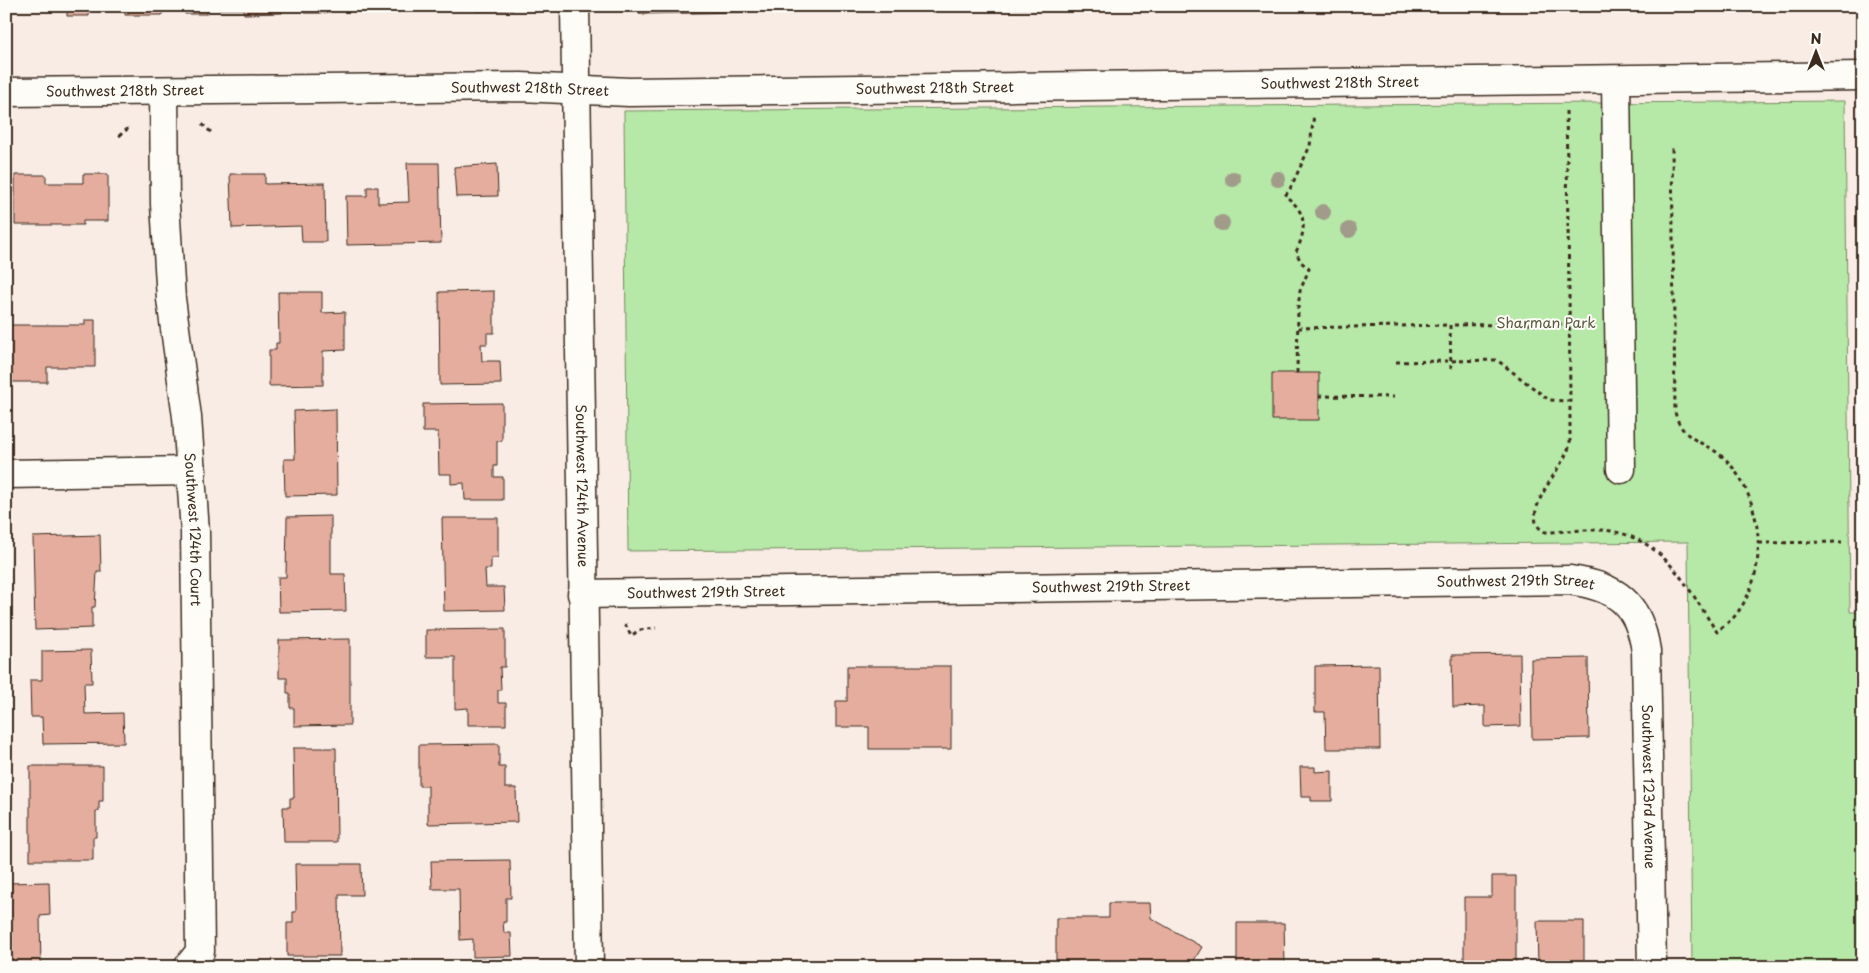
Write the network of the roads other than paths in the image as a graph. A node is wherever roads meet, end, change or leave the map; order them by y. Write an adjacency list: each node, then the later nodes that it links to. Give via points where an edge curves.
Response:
1 (574, 6): 4 (street, Southwest 124th Avenue)
2 (1863, 76): 3 (street, Southwest 218th Street)
3 (1616, 80): 4 (street, Southwest 218th Street, via 629,92); 7 (street)
4 (575, 90): 5 (street, Southwest 218th Street, via 521,87); 10 (street, Southwest 124th Avenue)
5 (164, 91): 6 (street, Southwest 218th Street); 8 (street, Southwest 124th Court, via 165,204 171,299)
6 (6, 92)
7 (1621, 468)
8 (192, 471): 9 (street); 12 (street, Southwest 124th Court, via 200,952)
9 (6, 474)
10 (582, 594): 11 (street, Southwest 219th Street, via 1569,580 1590,583 1610,591); 13 (street, Southwest 124th Avenue)
11 (1632, 608): 14 (street, Southwest 123rd Avenue, via 1640,622 1646,651)
12 (188, 967)
13 (589, 967)
14 (1652, 967)

